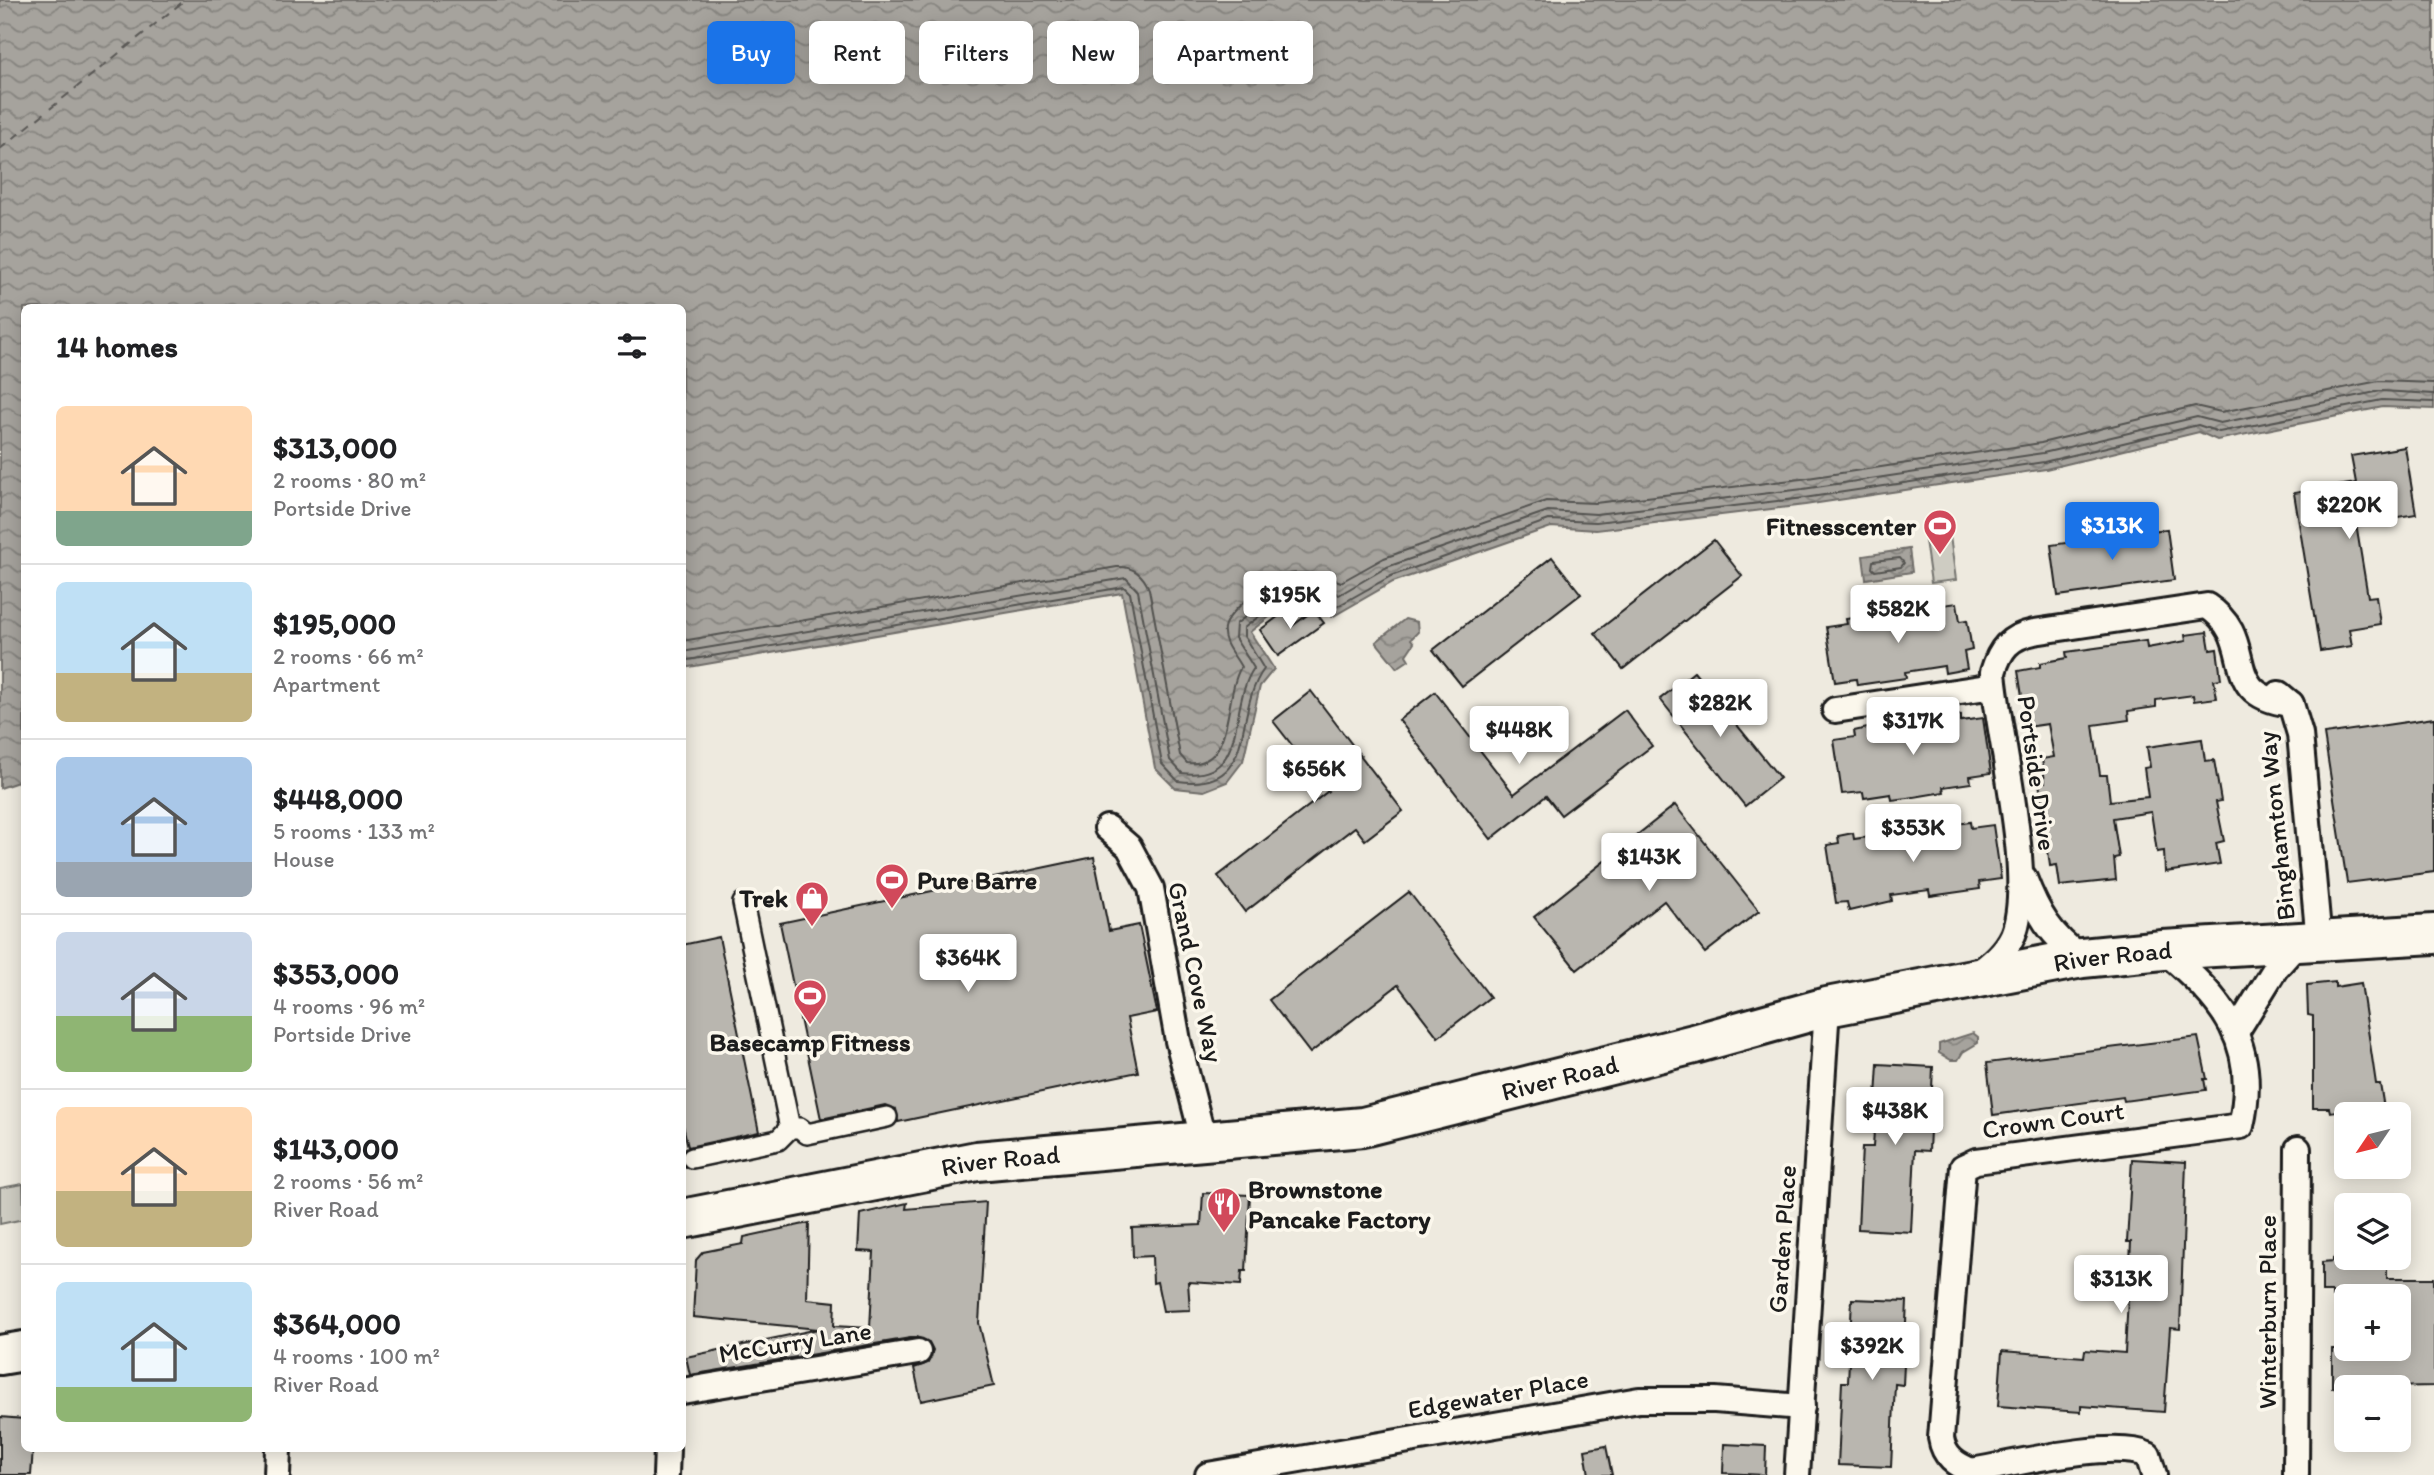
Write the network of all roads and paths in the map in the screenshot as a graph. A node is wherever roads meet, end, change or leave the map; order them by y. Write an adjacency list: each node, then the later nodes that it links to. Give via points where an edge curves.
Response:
1 (2207, 606): 2 (street, Portside Drive, via 2019,635 2007,642 1998,656); 8 (street, Binghamton Way, via 2227,623 2244,678 2252,689 2278,692 2291,704 2300,734)
2 (1994, 686): 3 (street, Portside Drive); 5 (street, Portside Drive)
3 (1835, 710)
4 (1107, 828): 16 (street, Grand Cove Way, via 1129,847 1151,888 1178,1041)
5 (2020, 867): 10 (street, Portside Drive, via 2043,922 2061,944); 11 (street, Portside Drive, via 2014,933 1996,960)
6 (743, 903): 15 (street)
7 (2434, 934): 8 (main road, River Road)
8 (2309, 943): 9 (main road, River Road); 13 (street, via 2276,969)
9 (2163, 950): 10 (main road, River Road); 13 (street, Crown Court, via 2214,998)
10 (2082, 958): 11 (main road, River Road)
11 (1975, 976): 12 (main road, River Road)
12 (1826, 1007): 16 (main road, River Road, via 1363,1127); 24 (street, Garden Place)
13 (2236, 1032): 31 (street, Crown Court, via 2247,1100 2241,1126 1976,1161 1963,1167 1960,1174 1941,1438 1948,1456 1972,1471 2101,1450 2137,1450 2148,1455)
14 (887, 1116): 15 (street, via 807,1133)
15 (790, 1128): 18 (street, via 778,1140)
16 (1204, 1142): 19 (main road, River Road, via 977,1161)
17 (2298, 1149): 32 (street, Winterburn Place)
18 (692, 1158)
19 (686, 1218)
20 (21, 1352): 22 (main road)
21 (918, 1352): 23 (street, McCurry Lane)
22 (0, 1355)
23 (686, 1390)
24 (1802, 1407): 29 (street, Edgewater Place, via 1715,1400 1639,1401); 30 (street, Garden Place)
25 (278, 1452): 27 (street)
26 (667, 1452): 28 (street)
27 (278, 1475)
28 (666, 1475)
29 (1208, 1475)
30 (1797, 1475)
31 (2154, 1475)
32 (2296, 1475)

